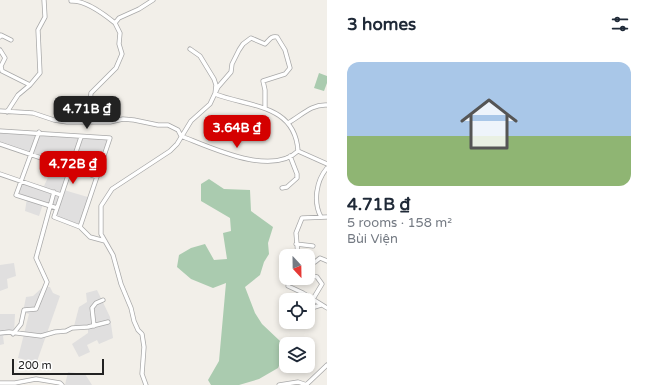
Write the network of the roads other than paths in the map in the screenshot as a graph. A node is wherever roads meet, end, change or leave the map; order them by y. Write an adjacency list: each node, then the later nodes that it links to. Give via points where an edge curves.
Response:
1 (44, 0): 9 (street, via 45,16 38,30 40,73)
2 (153, 0): 4 (street, via 119,18)
3 (72, 1): 4 (street, via 79,0)
4 (116, 23): 15 (street, via 120,33 119,44 122,54 116,68 91,93)
5 (0, 37): 6 (street, via 1,35)
6 (11, 40)
7 (190, 49): 10 (street, via 200,56 214,79)
8 (0, 50): 9 (street, via 5,58 1,66 2,71)
9 (30, 85): 14 (street, via 18,95)
10 (216, 94): 12 (street, via 233,101); 12 (street, via 243,44 251,38 265,44 271,37 277,37 285,50 290,68 285,74 263,81); 19 (street)
11 (327, 105): 16 (street, via 306,110 299,118)
12 (265, 108): 16 (street, via 274,111)
13 (0, 111): 14 (street)
14 (7, 112): 15 (street, via 33,113 54,120)
15 (88, 122): 19 (street, via 134,120 168,125 178,130)
16 (288, 123): 22 (street)
17 (0, 131): 18 (street)
18 (38, 132): 20 (street); 23 (street)
19 (181, 136): 24 (street, via 240,158 264,162); 39 (street, via 170,151 112,188 101,206 101,234)
20 (81, 137): 26 (street); 29 (street, via 110,138)
21 (0, 144): 23 (street)
22 (298, 151): 24 (street); 25 (street)
23 (31, 155): 26 (street); 30 (street)
24 (290, 156): 31 (street, via 297,178)
25 (327, 164)
26 (70, 168): 29 (street); 33 (street)
27 (327, 168): 36 (street, via 320,178 317,195 316,206)
28 (0, 174): 30 (street)
29 (97, 177): 38 (street)
30 (21, 181): 32 (street); 34 (street, via 16,195)
31 (282, 188)
32 (54, 192): 33 (street); 34 (street)
33 (61, 195): 35 (street)
34 (49, 206): 35 (street); 57 (street, via 36,258 47,282 36,310 24,310 21,324)
35 (57, 208): 38 (street, via 54,218)
36 (321, 217): 37 (street); 40 (street, via 302,218 296,233)
37 (327, 217)
38 (80, 227): 39 (street, via 90,237)
39 (105, 241): 61 (street, via 118,267 135,325 142,334 142,374)
40 (296, 244): 41 (street); 42 (street)
41 (314, 246)
42 (297, 249)
43 (327, 261): 44 (street, via 320,258)
44 (315, 262)
45 (315, 276): 48 (street, via 322,284)
46 (288, 285): 47 (street)
47 (301, 293)
48 (315, 296)
49 (103, 300): 55 (street, via 92,308)
50 (315, 300): 51 (street)
51 (321, 305): 52 (street); 53 (street)
52 (315, 307)
53 (327, 308)
54 (108, 322): 55 (street)
55 (94, 326): 57 (street, via 72,328 41,336)
56 (0, 333): 57 (street)
57 (13, 334)
58 (327, 364): 63 (street)
59 (0, 382): 60 (street, via 36,380)
60 (62, 385)
61 (146, 385)
62 (279, 385): 63 (street, via 298,382)
63 (307, 385)

